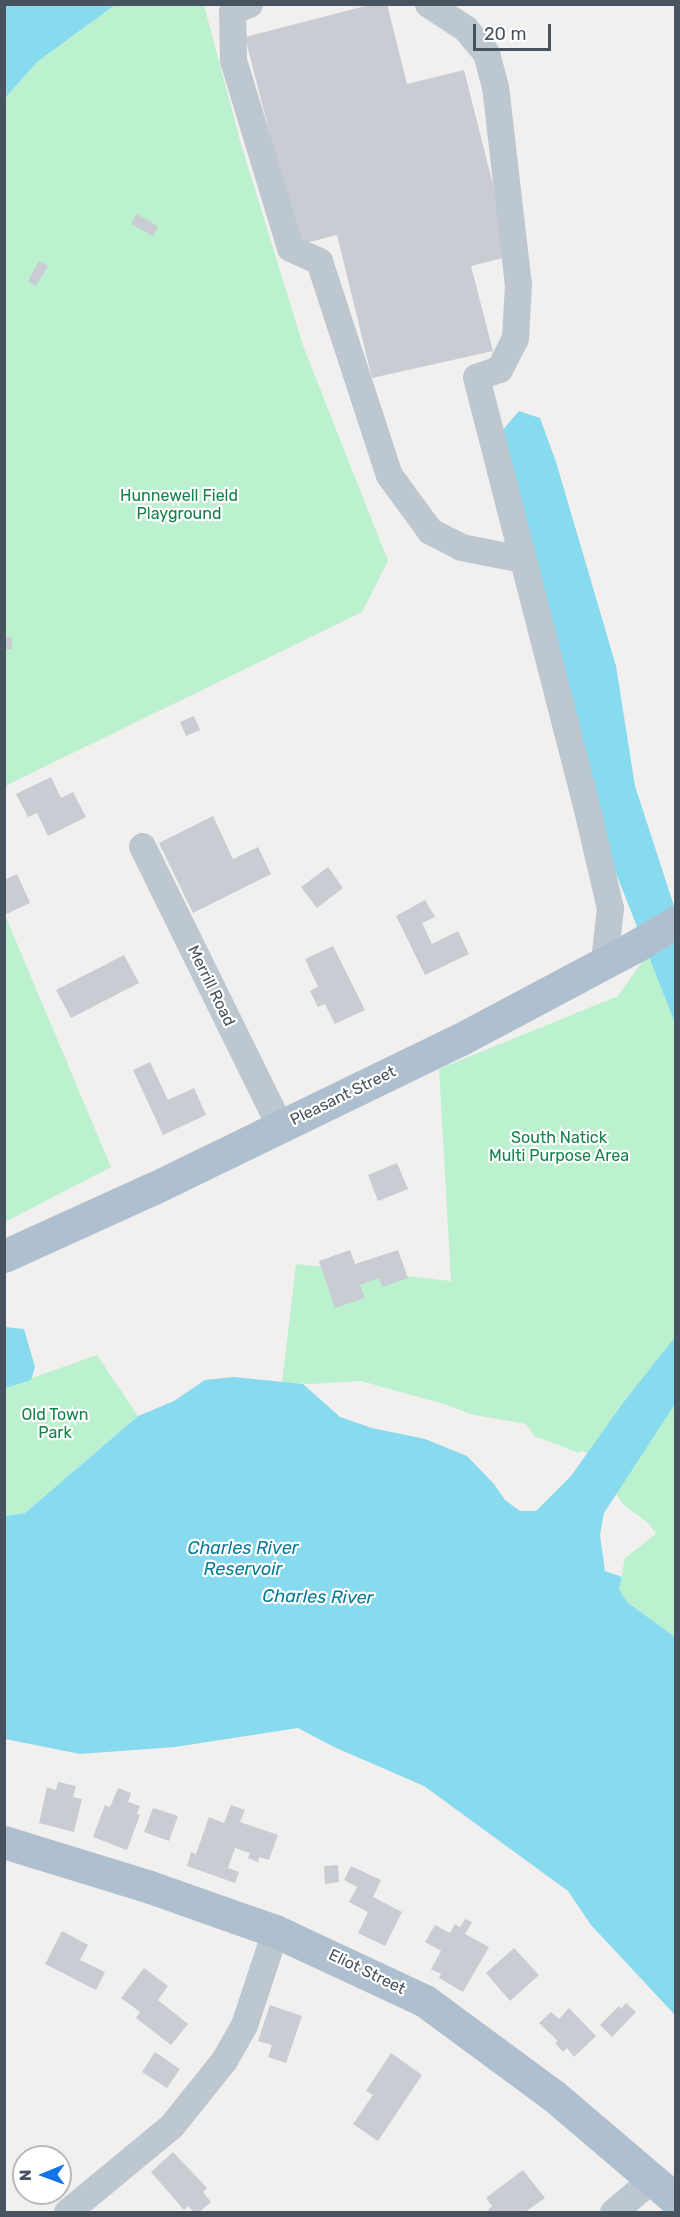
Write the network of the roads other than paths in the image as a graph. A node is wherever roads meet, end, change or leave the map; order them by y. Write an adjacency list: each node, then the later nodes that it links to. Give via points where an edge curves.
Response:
1 (249, 4): 3 (street, via 232,11 233,60 290,248 319,261 390,475 430,531 461,547)
2 (428, 4): 3 (street, via 465,28 486,53 495,86 518,284 516,327 515,338 499,369 476,377)
3 (522, 559): 6 (street, via 609,908)
4 (142, 846): 7 (street, Merrill Road)
5 (675, 922): 6 (main road, Pleasant Street)
6 (604, 961): 7 (main road, Pleasant Street, via 461,1039)
7 (280, 1126): 8 (main road, Pleasant Street)
8 (4, 1256)
9 (4, 1842): 10 (main road, Eliot Street)
10 (275, 1931): 11 (main road, Eliot Street, via 425,2001 554,2096); 12 (street, via 244,2025 224,2060 172,2125)
11 (663, 2190): 13 (street)
12 (67, 2212)
13 (613, 2212)

